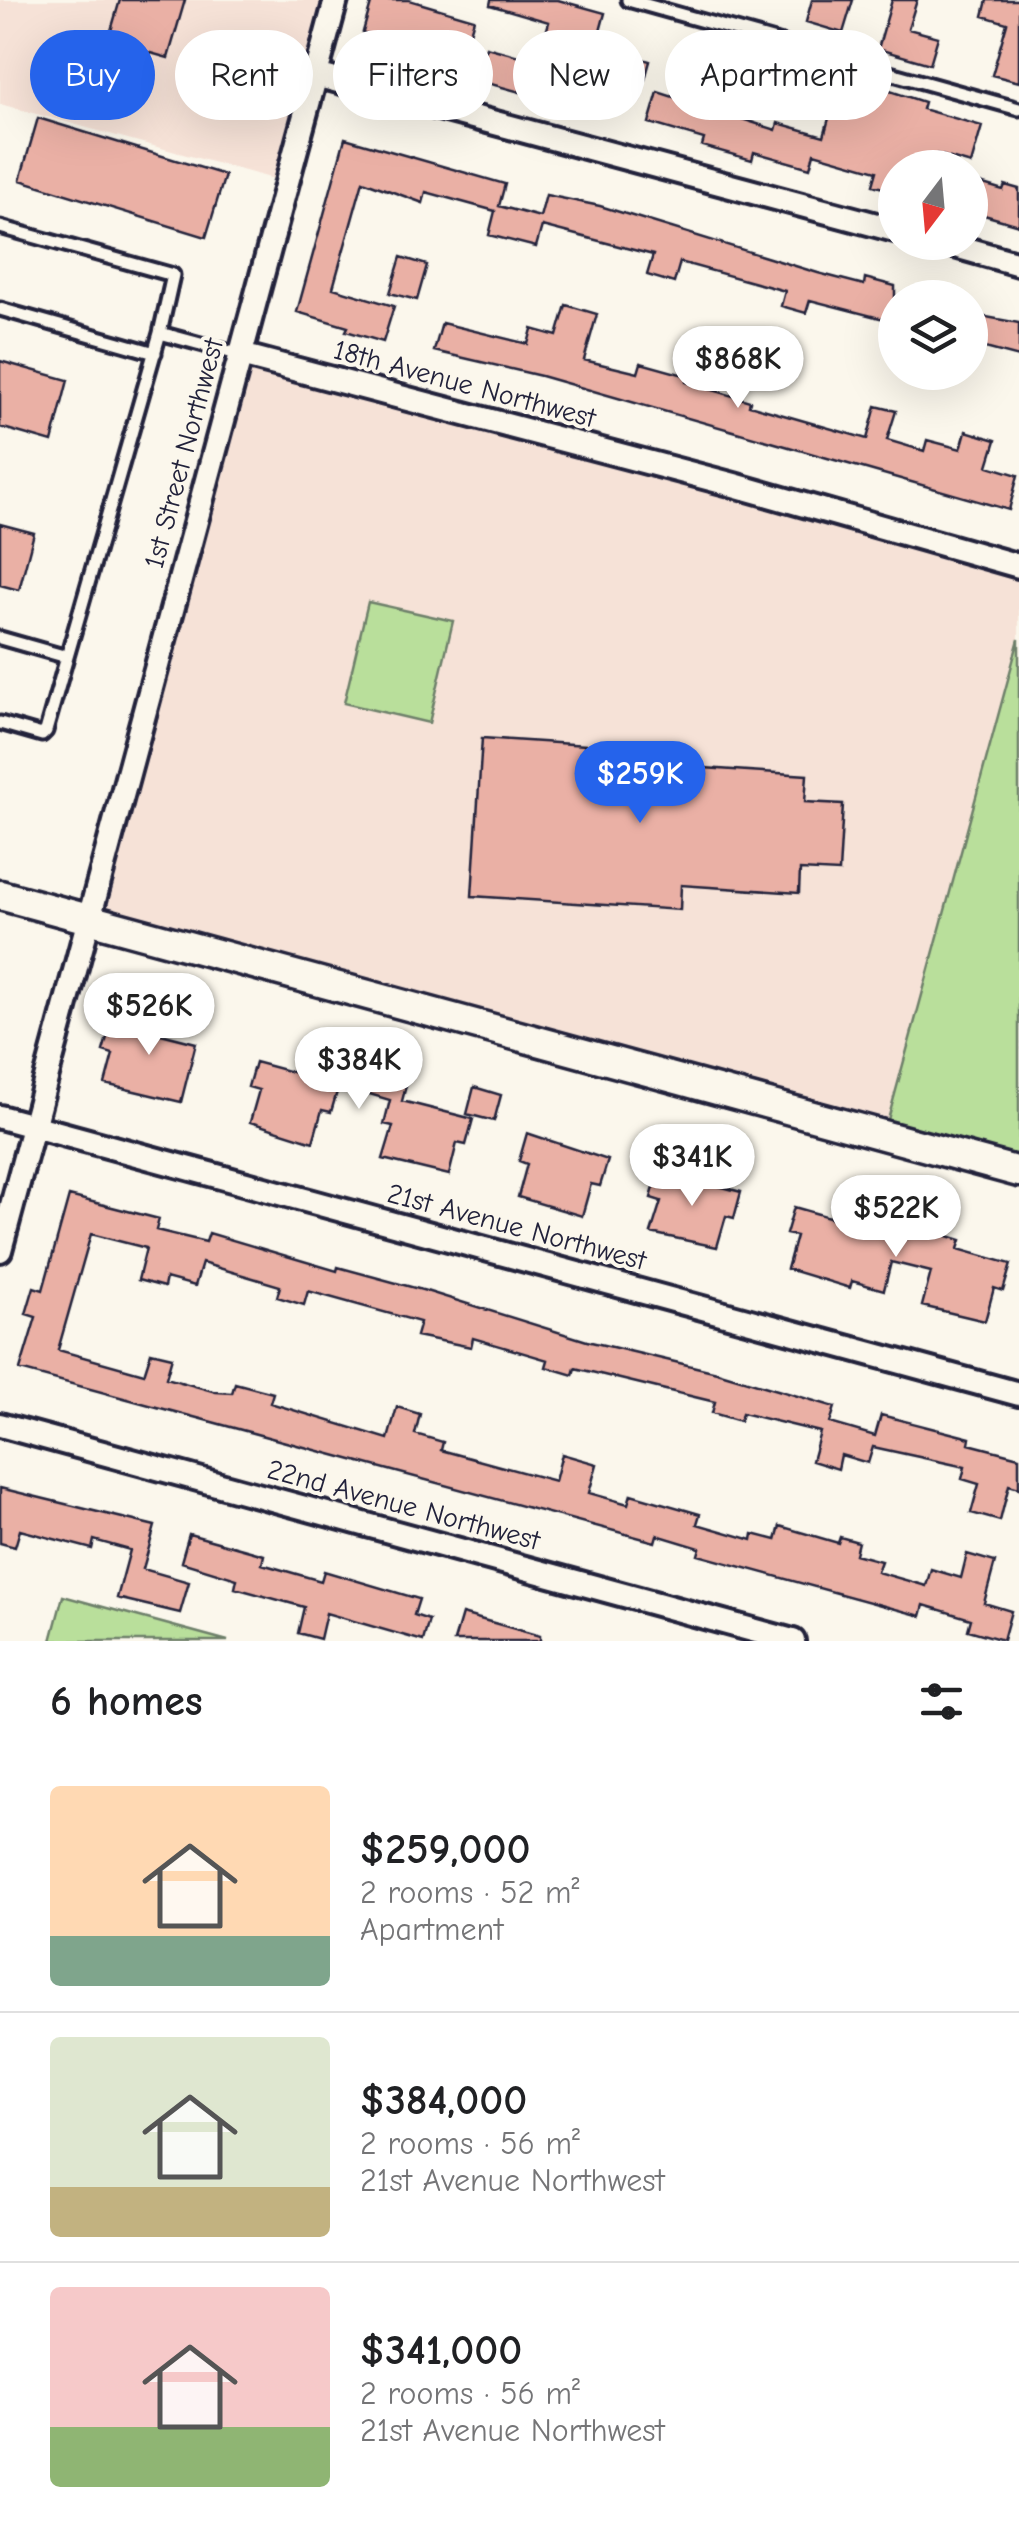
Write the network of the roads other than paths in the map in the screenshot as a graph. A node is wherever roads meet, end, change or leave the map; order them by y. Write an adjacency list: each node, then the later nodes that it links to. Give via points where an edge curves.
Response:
1 (336, 0): 3 (street, 1st Street Northwest)
2 (628, 0): 4 (lane)
3 (316, 75): 5 (street); 12 (street, 1st Street Northwest)
4 (1019, 109)
5 (878, 225)
6 (0, 227): 10 (lane, via 173,276)
7 (988, 255): 8 (street)
8 (1019, 264)
9 (0, 309): 11 (lane)
10 (160, 333): 11 (lane); 12 (lane)
11 (155, 353): 15 (lane)
12 (242, 355): 13 (street, 18th Avenue Northwest); 18 (street, 1st Street Northwest)
13 (1019, 566)
14 (0, 638): 15 (lane)
15 (67, 657): 16 (lane, via 46,731)
16 (0, 723)
17 (0, 896): 18 (street)
18 (88, 921): 20 (street, 1st Street Northwest); 21 (street)
19 (0, 1117): 20 (street, 21st Avenue Northwest)
20 (35, 1126): 22 (street, 1st Street Northwest); 23 (street, 21st Avenue Northwest)
21 (1019, 1172)
22 (0, 1250)
23 (1019, 1394)
24 (0, 1425): 25 (street, 22nd Avenue Northwest)
25 (793, 1641)

